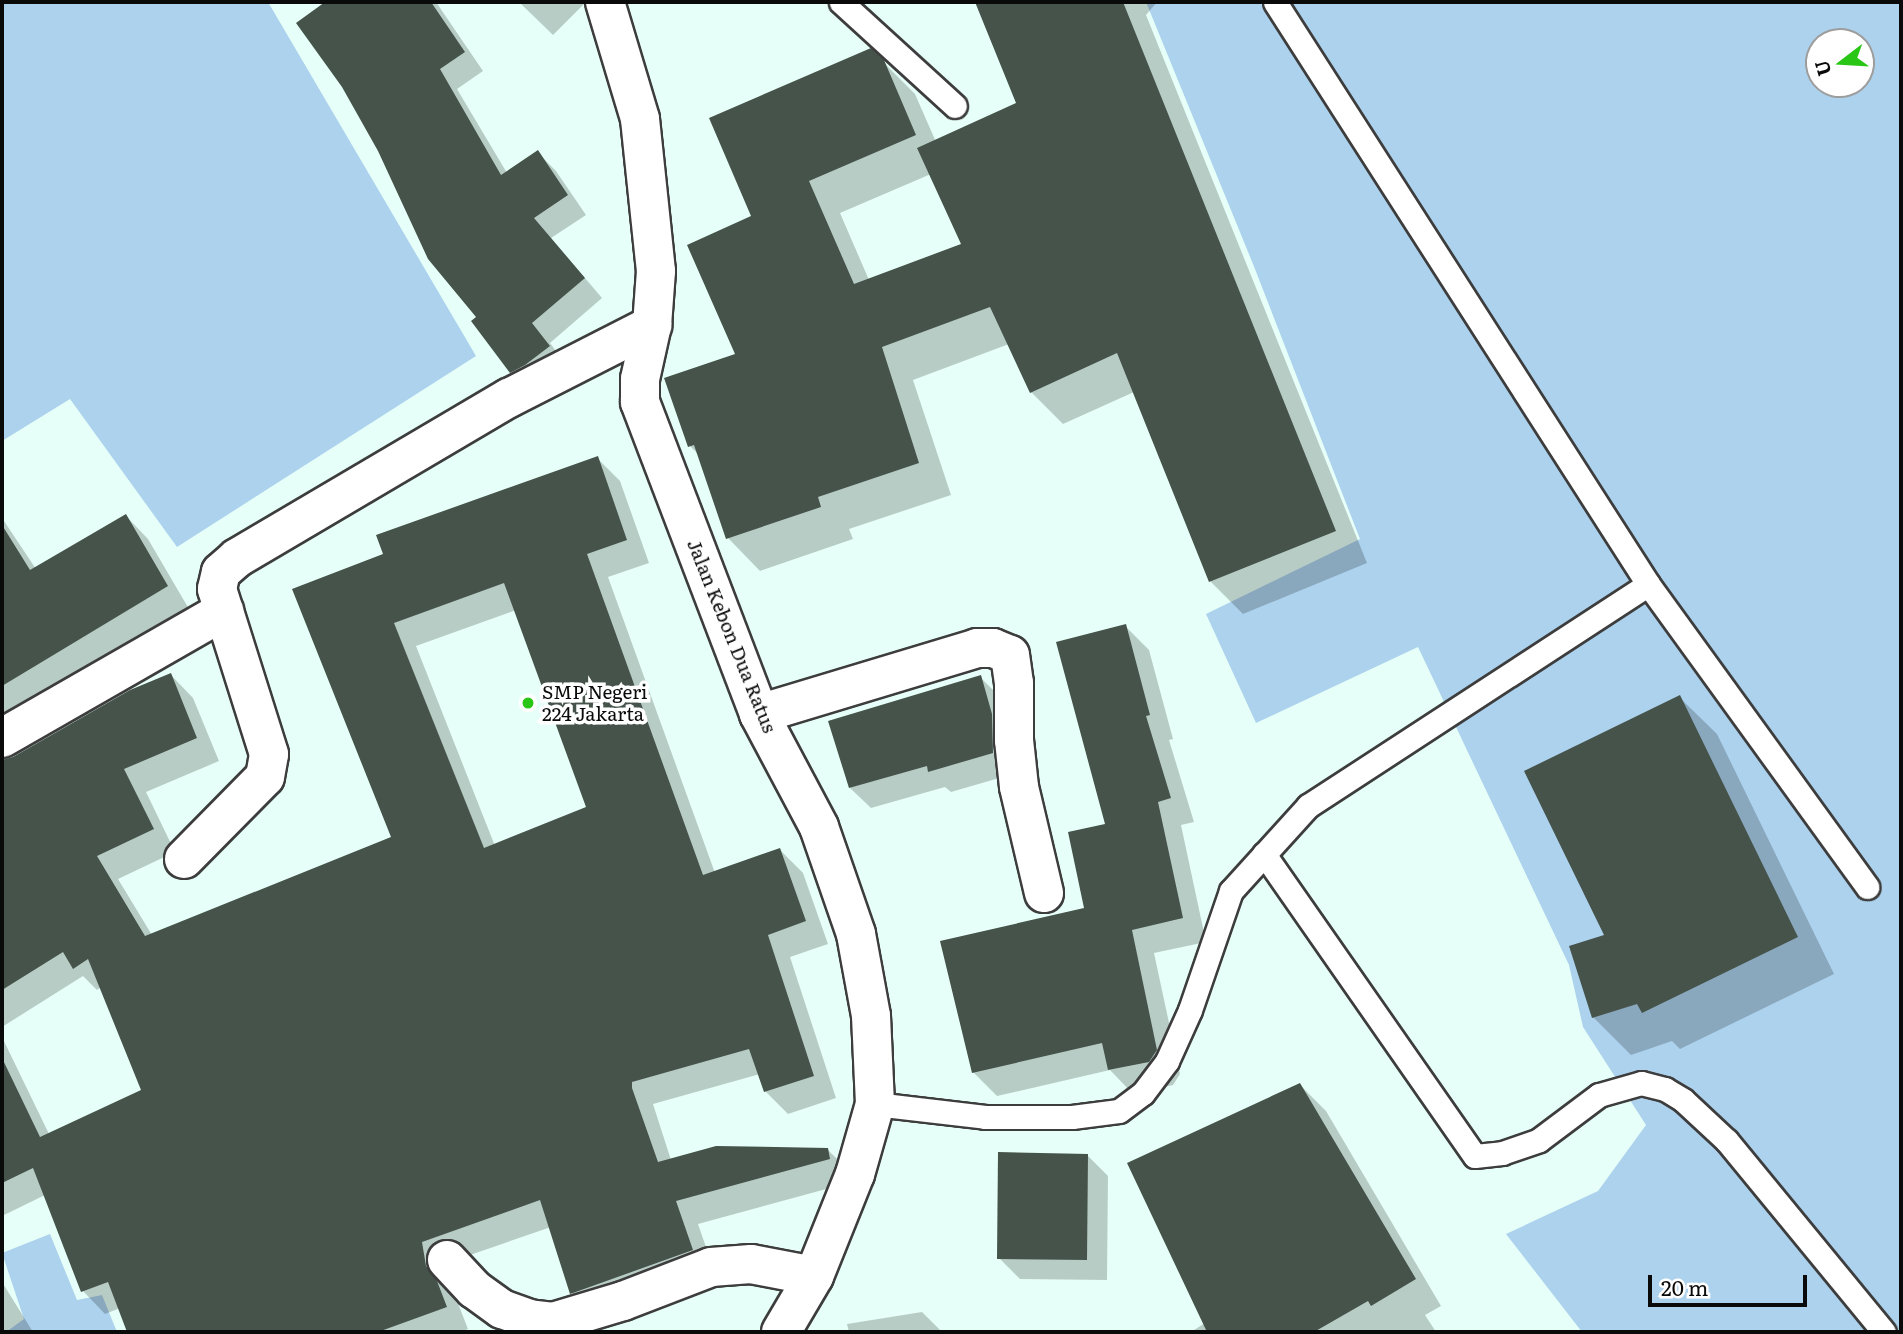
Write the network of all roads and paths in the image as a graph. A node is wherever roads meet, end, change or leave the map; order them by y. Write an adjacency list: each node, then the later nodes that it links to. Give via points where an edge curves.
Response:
1 (605, 2): 5 (street, Jalan Kebon Dua Ratus, via 640,119 656,271)
2 (841, 2): 4 (lane)
3 (1275, 2): 6 (lane)
4 (955, 106)
5 (652, 325): 7 (street, via 509,398 237,558 221,572 217,589); 8 (street, Jalan Kebon Dua Ratus, via 640,379 640,402)
6 (1648, 584): 10 (lane, via 1308,806); 12 (lane)
7 (224, 611): 9 (street); 11 (street, via 269,754 265,777)
8 (760, 713): 13 (street, via 977,648 993,648 1010,656 1019,787); 14 (street, Jalan Kebon Dua Ratus, via 819,827 856,934 872,1017)
9 (2, 738)
10 (1265, 854): 14 (lane, via 1231,891 1190,1010 1167,1060 1143,1093 1119,1111 1073,1117 985,1117); 18 (lane, via 1475,1156 1502,1153 1539,1140 1599,1095 1641,1083 1665,1089 1727,1141)
11 (184, 859)
12 (1867, 887)
13 (1044, 893)
14 (875, 1104): 16 (street, Jalan Kebon Dua Ratus, via 855,1174)
15 (447, 1260): 16 (street, via 474,1289 502,1309 552,1322 712,1267 751,1264)
16 (814, 1276): 17 (street, Jalan Kebon Dua Ratus)
17 (781, 1332)
18 (1884, 1332)

